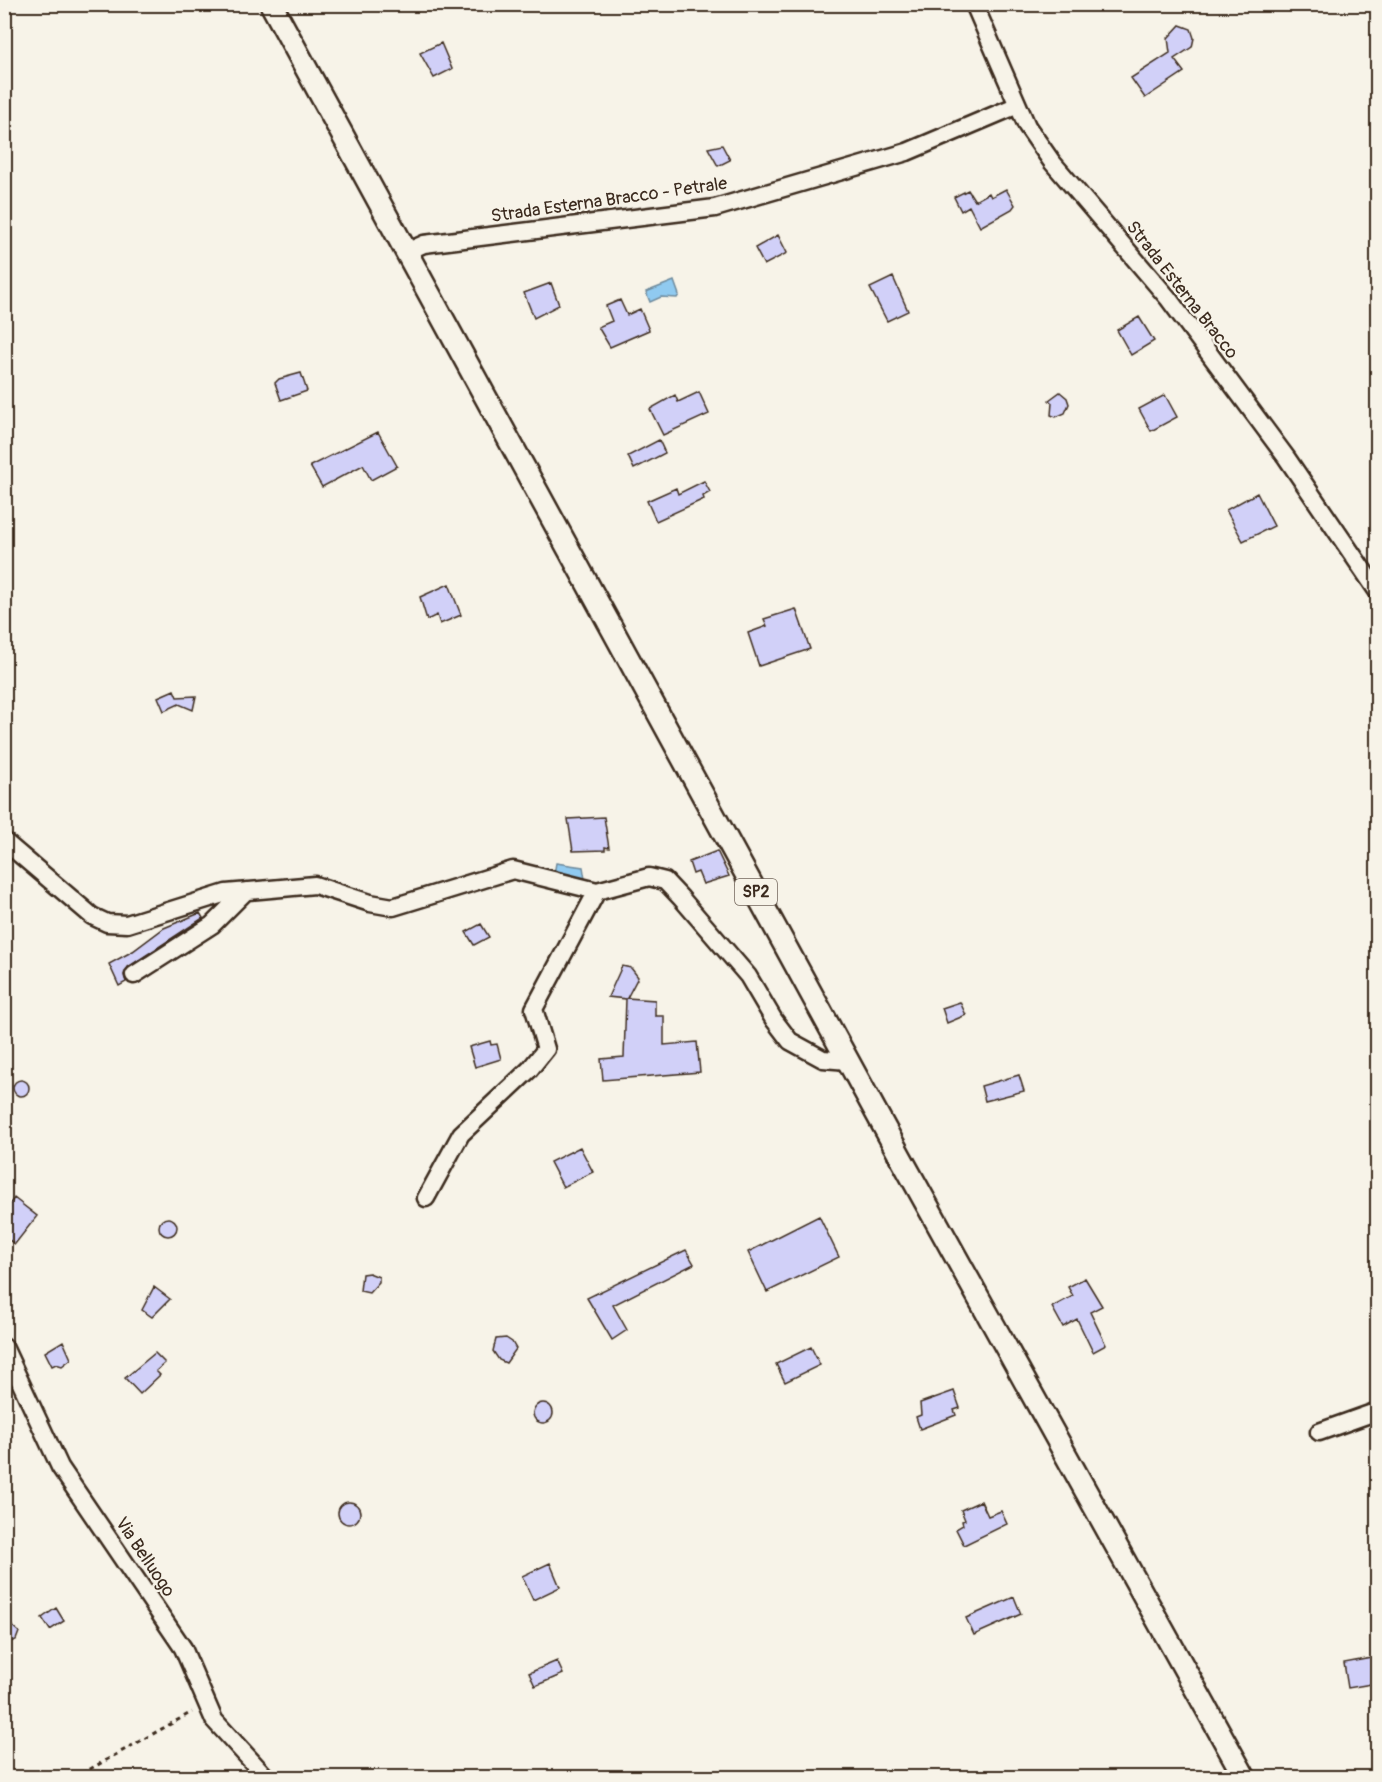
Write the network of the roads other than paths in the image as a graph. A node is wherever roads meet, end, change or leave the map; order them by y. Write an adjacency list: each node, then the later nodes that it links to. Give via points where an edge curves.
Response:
1 (271, 4): 4 (main road, SP2)
2 (974, 4): 3 (street, Strada Esterna Bracco)
3 (1018, 105): 4 (street, Strada Esterna Bracco - Petrale, via 907,152 715,208 424,244); 5 (street, Strada Esterna Bracco, via 1027,126 1052,162 1168,298 1272,438)
4 (406, 252): 10 (main road, SP2)
5 (1377, 592)
6 (4, 841): 7 (street, via 92,916 107,922 127,924 226,893)
7 (246, 891): 8 (street, via 315,885 393,907 513,870); 9 (street, via 212,925)
8 (597, 891): 10 (street, via 649,877 665,881 748,976 790,1041 823,1059); 11 (street, via 534,1009 546,1049 461,1134)
9 (134, 975)
10 (848, 1061): 16 (main road, SP2)
11 (426, 1198)
12 (4, 1347): 15 (street, Via Belluogo, via 60,1467 183,1648 214,1720)
13 (1377, 1411): 14 (street)
14 (1319, 1432)
15 (267, 1778)
16 (1245, 1778)

